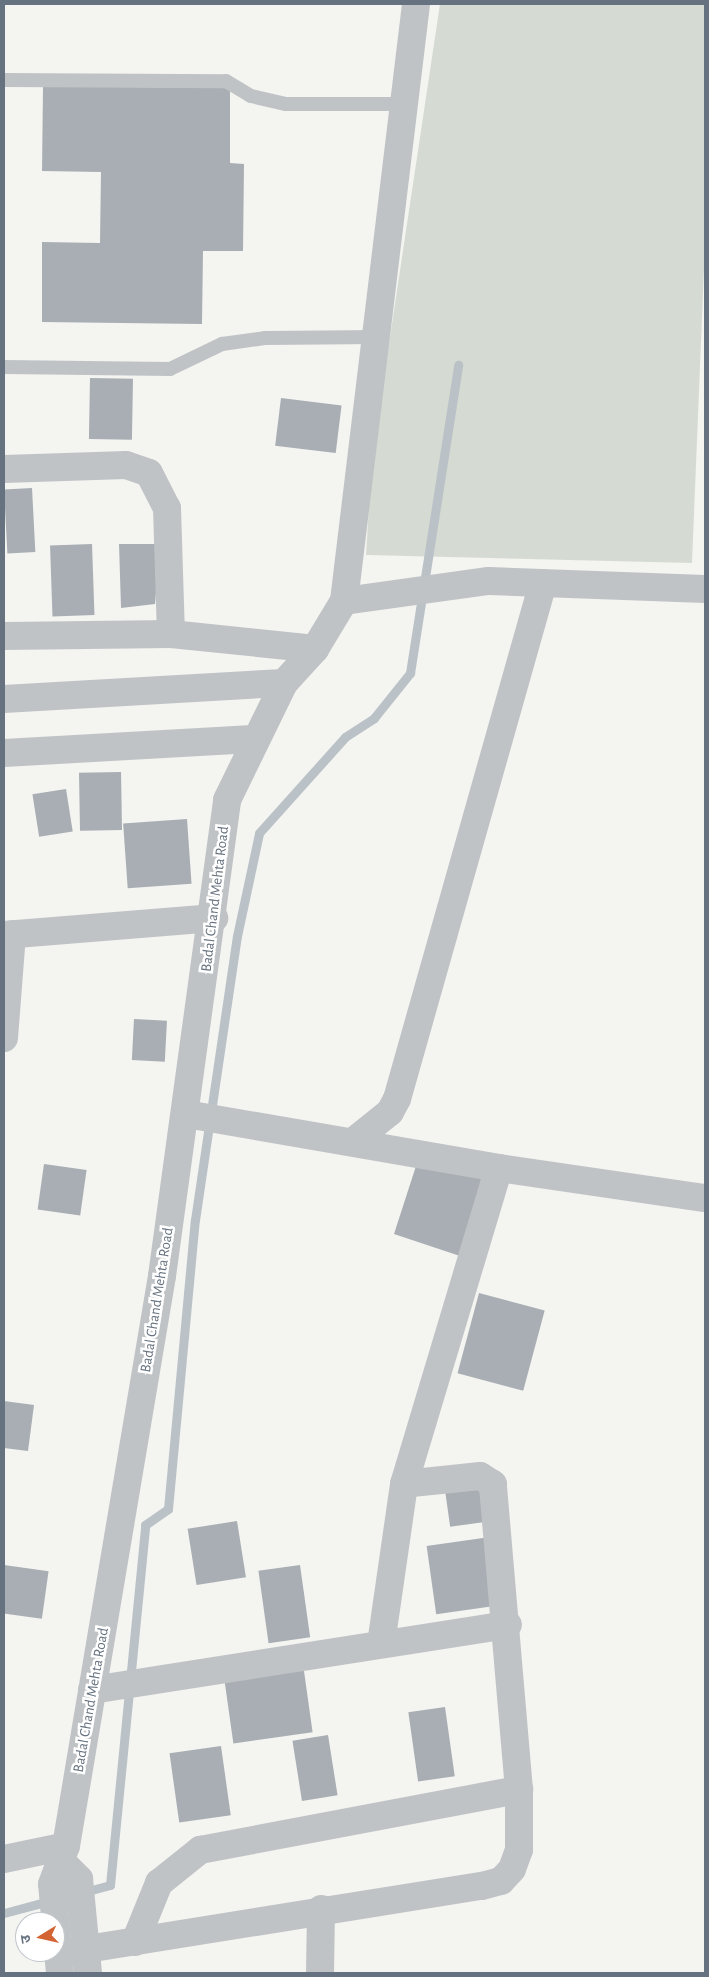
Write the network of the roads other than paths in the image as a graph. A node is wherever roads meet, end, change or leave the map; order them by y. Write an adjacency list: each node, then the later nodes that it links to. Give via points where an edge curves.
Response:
1 (416, 4): 3 (street)
2 (4, 80): 3 (lane, via 226,81 251,96 286,104)
3 (404, 104): 4 (street)
4 (378, 338): 5 (lane, via 265,338 222,344 170,369); 9 (street)
5 (4, 367)
6 (4, 469): 10 (street, via 126,465 149,473 167,508)
7 (543, 583): 8 (street); 9 (street, via 489,581 374,594); 21 (street, via 397,1099 390,1112)
8 (705, 589)
9 (344, 601): 12 (street, Badal Chand Mehta Road)
10 (171, 634): 11 (street); 12 (street)
11 (4, 636)
12 (315, 649): 13 (street, Badal Chand Mehta Road)
13 (284, 683): 14 (street); 15 (street, Badal Chand Mehta Road)
14 (4, 699)
15 (253, 739): 16 (street); 17 (street, Badal Chand Mehta Road, via 227,800)
16 (4, 753)
17 (214, 918): 18 (street); 20 (street, Badal Chand Mehta Road)
18 (8, 934): 19 (street)
19 (4, 1038)
20 (206, 1117): 21 (street); 27 (street, Badal Chand Mehta Road)
21 (354, 1141): 22 (street)
22 (499, 1168): 23 (street); 24 (street)
23 (705, 1198)
24 (404, 1484): 25 (street, via 480,1476 494,1484); 26 (street)
25 (508, 1625): 26 (street); 28 (street)
26 (382, 1644): 27 (street)
27 (92, 1690): 30 (street, Badal Chand Mehta Road)
28 (519, 1790): 31 (street, via 519,1850 512,1869 501,1881); 32 (street, via 200,1850 159,1883)
29 (4, 1859): 30 (street)
30 (65, 1868): 33 (street, Badal Chand Mehta Road, via 82,1917); 34 (street, via 56,1924)
31 (321, 1909): 32 (street); 35 (street)
32 (135, 1942): 33 (street)
33 (88, 1962): 34 (street)
34 (59, 1964)
35 (320, 1973)

